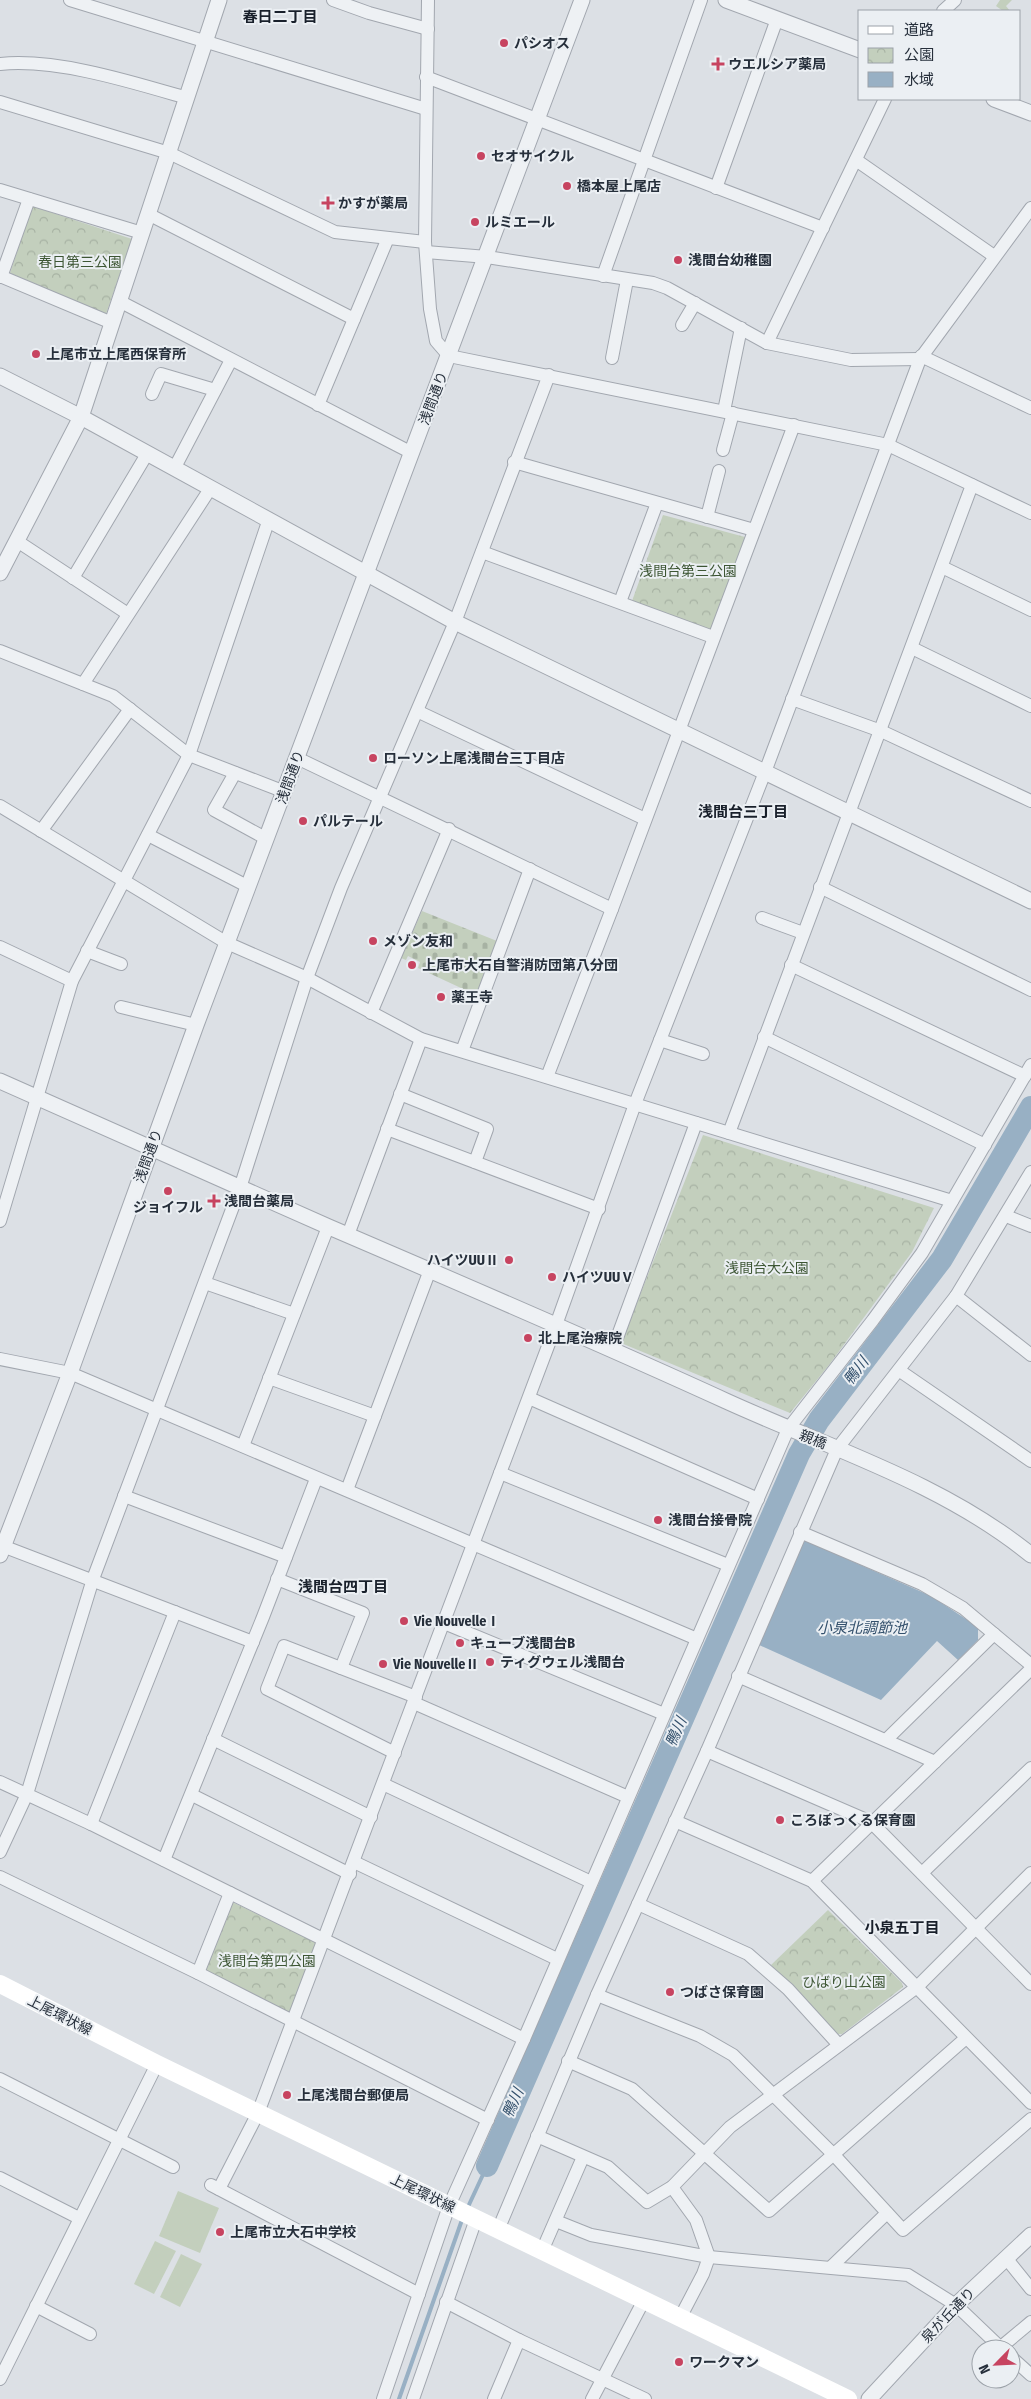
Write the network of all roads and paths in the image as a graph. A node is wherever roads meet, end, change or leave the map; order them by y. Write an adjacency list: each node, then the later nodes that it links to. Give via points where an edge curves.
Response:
1 (70, 0): 12 (street)
2 (219, 0): 12 (street)
3 (333, 0): 11 (street)
4 (428, 0): 11 (street)
5 (582, 0): 22 (street, 浅間通り)
6 (701, 0): 24 (street)
7 (726, 0): 10 (street)
8 (955, 0): 9 (street)
9 (944, 10)
10 (777, 19): 13 (street); 26 (street)
11 (428, 28): 15 (street)
12 (206, 40): 16 (street); 20 (street)
13 (858, 49)
14 (0, 64): 16 (street, via 23,62 122,79)
15 (426, 77): 20 (street); 22 (street)
16 (187, 98): 23 (street)
17 (885, 100): 25 (street)
18 (997, 100): 21 (street)
19 (0, 102): 23 (street)
20 (426, 109): 34 (street)
21 (1031, 113)
22 (537, 120): 24 (street); 36 (street, 浅間通り)
23 (169, 152): 30 (street); 33 (street, via 335,232)
24 (644, 160): 26 (street); 37 (street)
25 (856, 160): 31 (street); 35 (street)
26 (716, 188): 31 (street)
27 (0, 190): 28 (street)
28 (29, 199): 32 (street); 38 (street)
29 (1031, 208): 35 (street)
30 (148, 214): 32 (street); 42 (street)
31 (823, 228): 46 (street)
32 (142, 233): 40 (street)
33 (388, 238): 34 (street); 42 (street)
34 (426, 247): 36 (street); 47 (street, via 430,310 436,341)
35 (994, 256): 48 (street)
36 (487, 257): 37 (street); 47 (street, 浅間通り)
37 (602, 276): 39 (street)
38 (1, 277): 43 (street)
39 (627, 280): 41 (street, via 668,288); 49 (street)
40 (119, 301): 43 (street); 50 (street)
41 (695, 303): 44 (street); 45 (street)
42 (354, 319): 55 (street)
43 (112, 323): 58 (street)
44 (682, 326)
45 (741, 328): 46 (street); 57 (street)
46 (767, 343): 48 (street, via 850,360)
47 (449, 356): 51 (street); 62 (street, 浅間通り)
48 (920, 357): 56 (street); 60 (street)
49 (612, 358)
50 (231, 360): 53 (street); 55 (street)
51 (549, 374): 57 (street); 64 (street)
52 (0, 376): 58 (street)
53 (215, 390): 54 (street, via 161,374); 65 (street)
54 (152, 394)
55 (318, 405): 62 (street)
56 (1031, 408)
57 (729, 412): 59 (street); 61 (street)
58 (81, 417): 63 (street); 74 (street)
59 (794, 426): 60 (street); 73 (street)
60 (888, 445): 67 (street); 88 (street)
61 (724, 450)
62 (412, 453): 78 (street, 浅間通り)
63 (147, 454): 65 (street); 79 (street)
64 (514, 462): 69 (street); 75 (street)
65 (174, 469): 68 (street)
66 (718, 470): 71 (street)
67 (972, 485): 70 (street); 76 (street)
68 (210, 489): 72 (street); 82 (street)
69 (657, 503): 71 (street); 80 (street)
70 (1031, 513)
71 (707, 517): 73 (street)
72 (269, 519): 78 (street); 94 (street)
73 (754, 530): 84 (street)
74 (17, 541): 77 (street); 79 (street)
75 (482, 552): 80 (street); 83 (street)
76 (942, 567): 81 (street); 85 (street)
77 (0, 573)
78 (367, 574): 83 (street); 95 (street, 浅間通り)
79 (74, 578): 82 (street)
80 (620, 602): 84 (street)
81 (1031, 610)
82 (128, 614): 87 (street)
83 (455, 622): 91 (street); 92 (street)
84 (713, 637): 92 (street)
85 (912, 648): 89 (street); 93 (street)
86 (0, 651): 87 (street)
87 (83, 684): 90 (street, via 113,696)
88 (792, 699): 93 (street); 96 (street)
89 (1031, 706)
90 (130, 709): 94 (street); 105 (street)
91 (419, 712): 99 (street); 103 (street)
92 (679, 731): 96 (street); 103 (street)
93 (881, 731): 100 (street); 102 (street)
94 (189, 755): 97 (street); 106 (street)
95 (297, 758): 98 (street, 浅間通り); 99 (street)
96 (765, 772): 102 (street); 129 (street)
97 (235, 773): 98 (street); 107 (street, via 214,810)
98 (285, 792): 107 (street, 浅間通り)
99 (382, 797): 104 (street); 121 (street, via 341,888)
100 (1031, 801)
101 (0, 806): 105 (street)
102 (848, 814): 111 (street); 112 (street)
103 (645, 820): 113 (street)
104 (449, 829): 108 (street); 125 (street)
105 (41, 830): 109 (street)
106 (148, 835): 109 (street); 110 (street)
107 (267, 839): 110 (street, 浅間通り)
108 (530, 868): 113 (street); 130 (street)
109 (124, 880): 116 (street); 118 (street)
110 (249, 886): 116 (street, 浅間通り)
111 (820, 887): 115 (street); 123 (street)
112 (1031, 901)
113 (612, 909): 133 (street)
114 (762, 918): 115 (street)
115 (803, 933): 120 (street)
116 (227, 943): 121 (street); 126 (street, 浅間通り)
117 (0, 947): 122 (street)
118 (88, 951): 119 (street); 122 (street)
119 (121, 964)
120 (791, 964): 127 (street); 132 (street)
121 (306, 978): 125 (street); 145 (street)
122 (72, 981): 136 (street)
123 (1031, 990)
124 (121, 1007): 126 (street)
125 (371, 1013): 128 (street)
126 (196, 1025): 142 (street, 浅間通り)
127 (764, 1037): 140 (street); 141 (street)
128 (421, 1039): 130 (street); 135 (street)
129 (660, 1040): 131 (street); 137 (street)
130 (462, 1052): 133 (street)
131 (703, 1054)
132 (1028, 1070): 141 (street)
133 (547, 1077): 137 (street)
134 (0, 1081): 136 (street, 親橋)
135 (400, 1094): 139 (street); 143 (street, via 487,1129)
136 (38, 1098): 142 (street, 親橋); 149 (street)
137 (635, 1104): 138 (street); 147 (street)
138 (696, 1124): 140 (street); 158 (street)
139 (388, 1129): 143 (street); 152 (street)
140 (729, 1133): 146 (street)
141 (985, 1145): 146 (street)
142 (151, 1148): 145 (street, 親橋); 162 (street, 浅間通り)
143 (475, 1162): 147 (street)
144 (1031, 1172): 148 (street)
145 (240, 1188): 151 (street, 親橋); 154 (street)
146 (952, 1201): 167 (street, via 916,1260 873,1320)
147 (599, 1209): 157 (street)
148 (1006, 1216): 150 (street); 155 (street)
149 (0, 1221)
150 (1031, 1226)
151 (328, 1227): 152 (street, 親橋); 156 (street)
152 (348, 1235): 153 (street, 親橋)
153 (430, 1270): 157 (street, 親橋); 166 (street)
154 (205, 1283): 156 (street); 165 (street)
155 (956, 1296): 159 (street); 161 (street)
156 (294, 1314): 163 (street)
157 (556, 1326): 158 (street, 親橋); 164 (street)
158 (613, 1349): 167 (street, 親橋)
159 (1031, 1355)
160 (0, 1359): 162 (street)
161 (900, 1371): 169 (street); 170 (street)
162 (70, 1373): 165 (street); 179 (street, 浅間通り)
163 (270, 1378): 166 (street); 168 (street)
164 (529, 1398): 171 (street); 175 (street)
165 (157, 1410): 168 (street); 174 (street)
166 (375, 1416): 173 (street)
167 (788, 1429): 169 (street, 親橋); 175 (street)
168 (243, 1446): 172 (street)
169 (837, 1449): 176 (street); 178 (street, 親橋, via 900,1476 979,1517)
170 (1031, 1461)
171 (500, 1473): 177 (street); 181 (street)
172 (316, 1479): 173 (street); 180 (street)
173 (347, 1490): 177 (street)
174 (124, 1496): 180 (street); 182 (street)
175 (758, 1499): 181 (street)
176 (800, 1532): 186 (street, via 922,1584 963,1608); 191 (street)
177 (472, 1545): 185 (street); 187 (street)
178 (1028, 1548)
179 (1, 1549): 182 (street)
180 (286, 1557): 183 (street)
181 (728, 1565): 187 (street)
182 (93, 1579): 184 (street); 202 (street)
183 (277, 1579): 188 (street); 190 (street, via 363,1612)
184 (175, 1612): 188 (street); 208 (street)
185 (444, 1623): 192 (street); 193 (street)
186 (994, 1634): 189 (street); 195 (street)
187 (697, 1639): 193 (street)
188 (253, 1642): 194 (street)
189 (1031, 1667): 198 (street)
190 (341, 1668): 192 (street); 197 (street, via 284,1646 267,1690)
191 (738, 1676): 195 (street); 196 (street)
192 (415, 1700): 197 (street); 204 (street)
193 (664, 1714): 204 (street)
194 (213, 1739): 203 (street); 205 (street)
195 (886, 1740): 198 (street)
196 (706, 1751): 206 (street); 207 (street)
197 (395, 1753): 201 (street)
198 (935, 1762): 207 (street)
199 (1031, 1768): 212 (street)
200 (0, 1782): 202 (street)
201 (383, 1784): 205 (street); 216 (street)
202 (27, 1794): 208 (street); 209 (street)
203 (192, 1795): 210 (street); 211 (street)
204 (628, 1797): 216 (street)
205 (371, 1816): 211 (street)
206 (675, 1821): 215 (street); 218 (street)
207 (871, 1822): 212 (street); 215 (street)
208 (91, 1824): 210 (street)
209 (0, 1852)
210 (164, 1860): 217 (street)
211 (352, 1868): 220 (street); 221 (street)
212 (922, 1873): 219 (street)
213 (1031, 1873): 219 (street)
214 (0, 1877): 222 (street)
215 (812, 1881): 225 (street)
216 (591, 1882): 221 (street)
217 (230, 1893): 220 (street); 222 (street)
218 (638, 1904): 226 (street); 230 (street, via 748,1954 788,1989)
219 (976, 1927): 224 (street); 225 (street)
220 (323, 1940): 227 (street); 229 (street)
221 (557, 1960): 229 (street)
222 (198, 1973): 227 (street)
223 (0, 1984): 232 (main road, 上尾環状線)
224 (1031, 1984)
225 (917, 1987): 228 (street); 230 (street)
226 (597, 1995): 231 (street); 234 (street, via 700,2036 734,2055)
227 (291, 2022): 236 (street); 238 (street)
228 (966, 2038): 235 (street); 242 (street)
229 (524, 2039): 238 (street)
230 (840, 2045): 234 (street)
231 (568, 2061): 239 (street); 241 (street, via 632,2089)
232 (157, 2064): 236 (main road, 上尾環状線); 240 (street)
233 (0, 2079): 240 (street)
234 (773, 2095): 241 (street, via 730,2127); 242 (street)
235 (1031, 2103)
236 (258, 2113): 247 (main road, 上尾環状線); 259 (street, via 215,2187)
237 (1031, 2119): 248 (street, via 903,2230)
238 (488, 2120): 247 (street)
239 (537, 2136): 243 (street); 252 (street)
240 (119, 2139): 244 (street); 249 (street)
241 (705, 2152): 242 (street, via 768,2212); 246 (street)
242 (834, 2155): 248 (street)
243 (583, 2158): 246 (street, via 608,2166 647,2202); 251 (street)
244 (173, 2167)
245 (0, 2178): 249 (street)
246 (672, 2187): 255 (street, via 696,2220)
247 (449, 2206): 250 (main road, 上尾環状線); 259 (street)
248 (887, 2213): 257 (street)
249 (79, 2218): 263 (street)
250 (476, 2219): 252 (main road, 上尾環状線); 261 (street)
251 (556, 2221): 254 (street); 255 (street, via 591,2235)
252 (498, 2230): 254 (main road, 上尾環状線)
253 (1031, 2234): 256 (street, 泉が丘通り)
254 (542, 2251): 260 (main road, 上尾環状線)
255 (709, 2257): 257 (street); 264 (street)
256 (1006, 2258): 258 (street); 262 (street, 泉が丘通り)
257 (831, 2267): 262 (street, via 908,2275)
258 (1031, 2288)
259 (419, 2294): 274 (street)
260 (644, 2300): 264 (main road, 上尾環状線); 273 (street)
261 (446, 2302): 269 (street); 275 (street)
262 (956, 2305): 267 (street); 280 (street, 泉が丘通り)
263 (36, 2306): 266 (street); 272 (street)
264 (680, 2318): 279 (main road, 上尾環状線)
265 (1031, 2322): 268 (street)
266 (90, 2334)
267 (992, 2339)
268 (1012, 2339)
269 (519, 2340): 273 (street); 276 (street)
270 (1021, 2366): 271 (street)
271 (1031, 2375)
272 (0, 2379)
273 (601, 2380): 277 (street); 278 (street)
274 (383, 2399)
275 (412, 2399)
276 (494, 2399)
277 (592, 2399)
278 (645, 2399)
279 (848, 2399)
280 (869, 2399)

